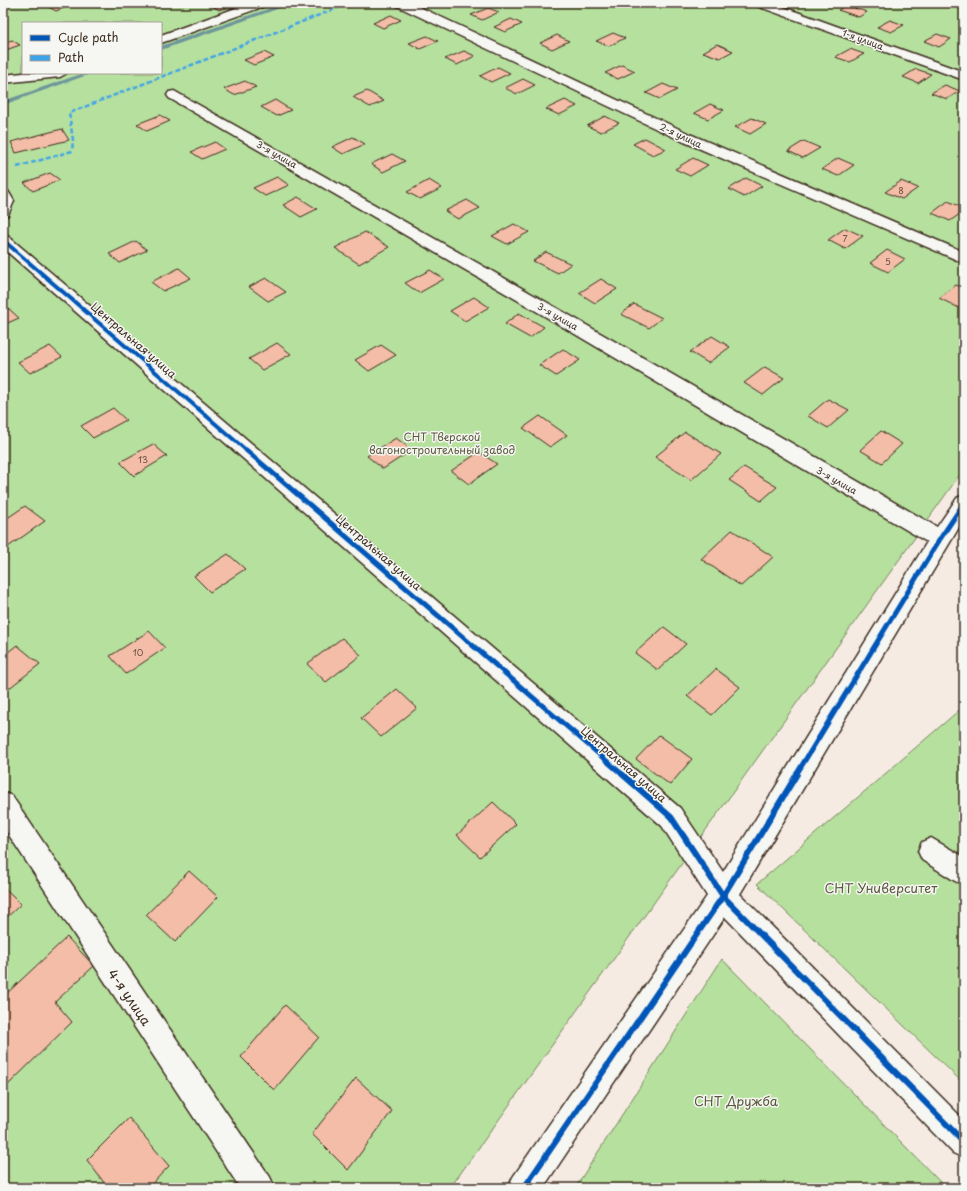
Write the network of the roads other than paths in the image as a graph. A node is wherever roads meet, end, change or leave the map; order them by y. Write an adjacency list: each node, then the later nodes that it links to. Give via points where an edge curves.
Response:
1 (261, 3): 4 (street)
2 (401, 3): 12 (street, 2-я улица, via 687,138)
3 (761, 3): 6 (street, 1-я улица)
4 (162, 39)
5 (50, 74): 7 (street)
6 (964, 76)
7 (3, 79)
8 (174, 95): 14 (street, 3-я улица)
9 (3, 194): 10 (street, via 6,201)
10 (3, 212)
11 (3, 240): 18 (street, Центральная улица, via 671,817)
12 (964, 258)
13 (964, 503): 14 (street)
14 (940, 540): 18 (street)
15 (3, 804): 20 (street, 4-я улица)
16 (931, 851): 17 (street)
17 (964, 872)
18 (723, 896): 19 (street, Центральная улица); 21 (street)
19 (964, 1142)
20 (259, 1188)
21 (524, 1188)

